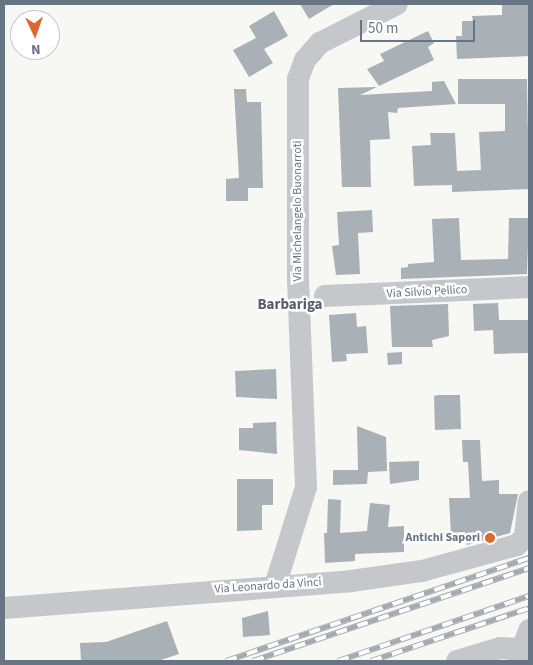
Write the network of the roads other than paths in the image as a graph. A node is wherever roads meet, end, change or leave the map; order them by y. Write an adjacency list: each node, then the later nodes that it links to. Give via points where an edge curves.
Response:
1 (397, 4): 5 (street, Via Michelangelo Buonarroti, via 320,43 302,66 297,93 290,281 306,487)
2 (529, 287): 3 (street, Via Silvio Pellico)
3 (325, 296)
4 (529, 501): 5 (street, Via Leonardo da Vinci, via 525,537 517,545 493,555 422,571)
5 (275, 586): 6 (street, Via Leonardo da Vinci)
6 (4, 608)
7 (522, 647): 8 (street, via 500,648)
8 (457, 661)

